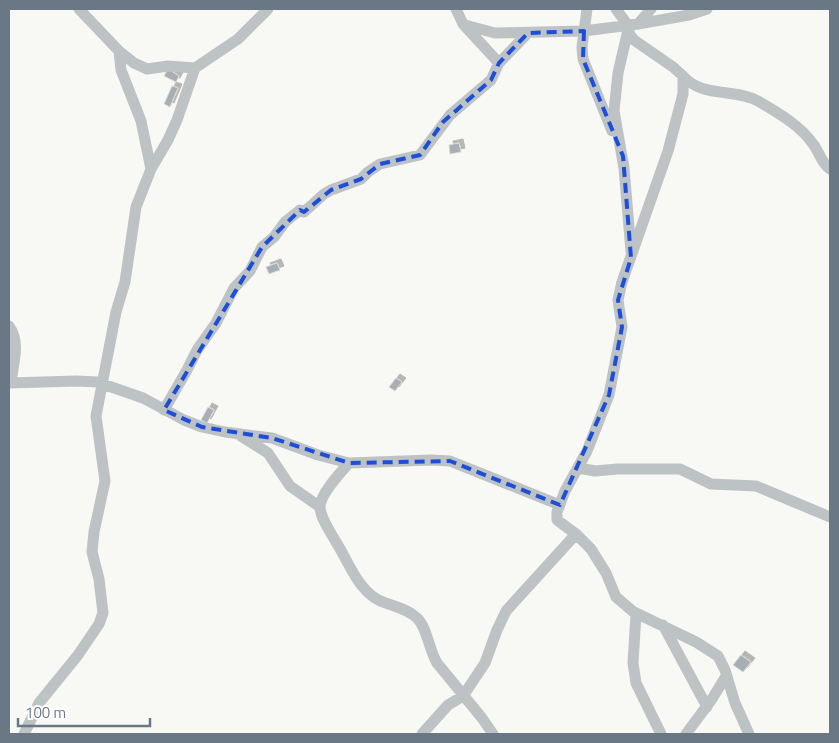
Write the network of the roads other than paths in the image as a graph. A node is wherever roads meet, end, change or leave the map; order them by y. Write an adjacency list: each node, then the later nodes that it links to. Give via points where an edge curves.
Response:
1 (79, 9): 12 (street)
2 (268, 9): 14 (street, via 238,39)
3 (456, 9): 8 (street)
4 (586, 9): 10 (street)
5 (616, 9): 9 (street)
6 (651, 9): 9 (street)
7 (707, 9): 9 (street)
8 (463, 24): 11 (street, via 495,33); 13 (street)
9 (631, 26): 10 (street); 15 (street, via 634,40); 16 (street, via 614,97)
10 (584, 30): 11 (street); 16 (street, via 583,58)
11 (528, 33): 13 (street)
12 (119, 50): 14 (street, via 147,69 168,66); 17 (street, via 121,70 141,121)
13 (499, 63): 23 (street, via 491,80 450,115 420,155 380,164 361,179 330,190 304,212 300,210 285,222 262,247 250,270 234,288)
14 (195, 68): 17 (street, via 177,120)
15 (683, 76): 18 (street, via 701,89 756,100 772,110 813,143 822,163); 19 (street, via 683,94 668,151)
16 (623, 156): 19 (street)
17 (151, 169): 22 (street, via 136,207 125,282)
18 (830, 169)
19 (631, 258): 26 (street, via 618,300 622,327 609,395)
20 (9, 326): 21 (street, via 16,343)
21 (10, 383): 22 (street, via 77,380)
22 (103, 384): 23 (street, via 144,398); 36 (street, via 96,416 105,482 92,552 103,614 78,655 43,696)
23 (164, 410): 24 (street, via 202,427)
24 (237, 434): 25 (street, via 272,438); 28 (street, via 268,453 290,486)
25 (349, 463): 27 (street, via 450,461); 28 (street, via 336,477)
26 (578, 468): 27 (street); 29 (street, via 595,471 680,469 711,484 756,486)
27 (560, 505): 30 (street, via 557,520)
28 (320, 507): 34 (street, via 327,526 359,581 374,598 408,612 420,621 432,655)
29 (830, 517)
30 (576, 534): 31 (street, via 600,562 616,597); 34 (street, via 506,611 485,663)
31 (634, 612): 32 (street); 39 (street, via 637,618 633,642 636,683)
32 (663, 626): 33 (street, via 718,656); 35 (street)
33 (726, 676): 35 (street); 41 (street)
34 (463, 696): 37 (street, via 448,705); 38 (street)
35 (707, 707): 40 (street)
36 (24, 734)
37 (422, 734)
38 (492, 734)
39 (661, 734)
40 (686, 734)
41 (748, 734)

